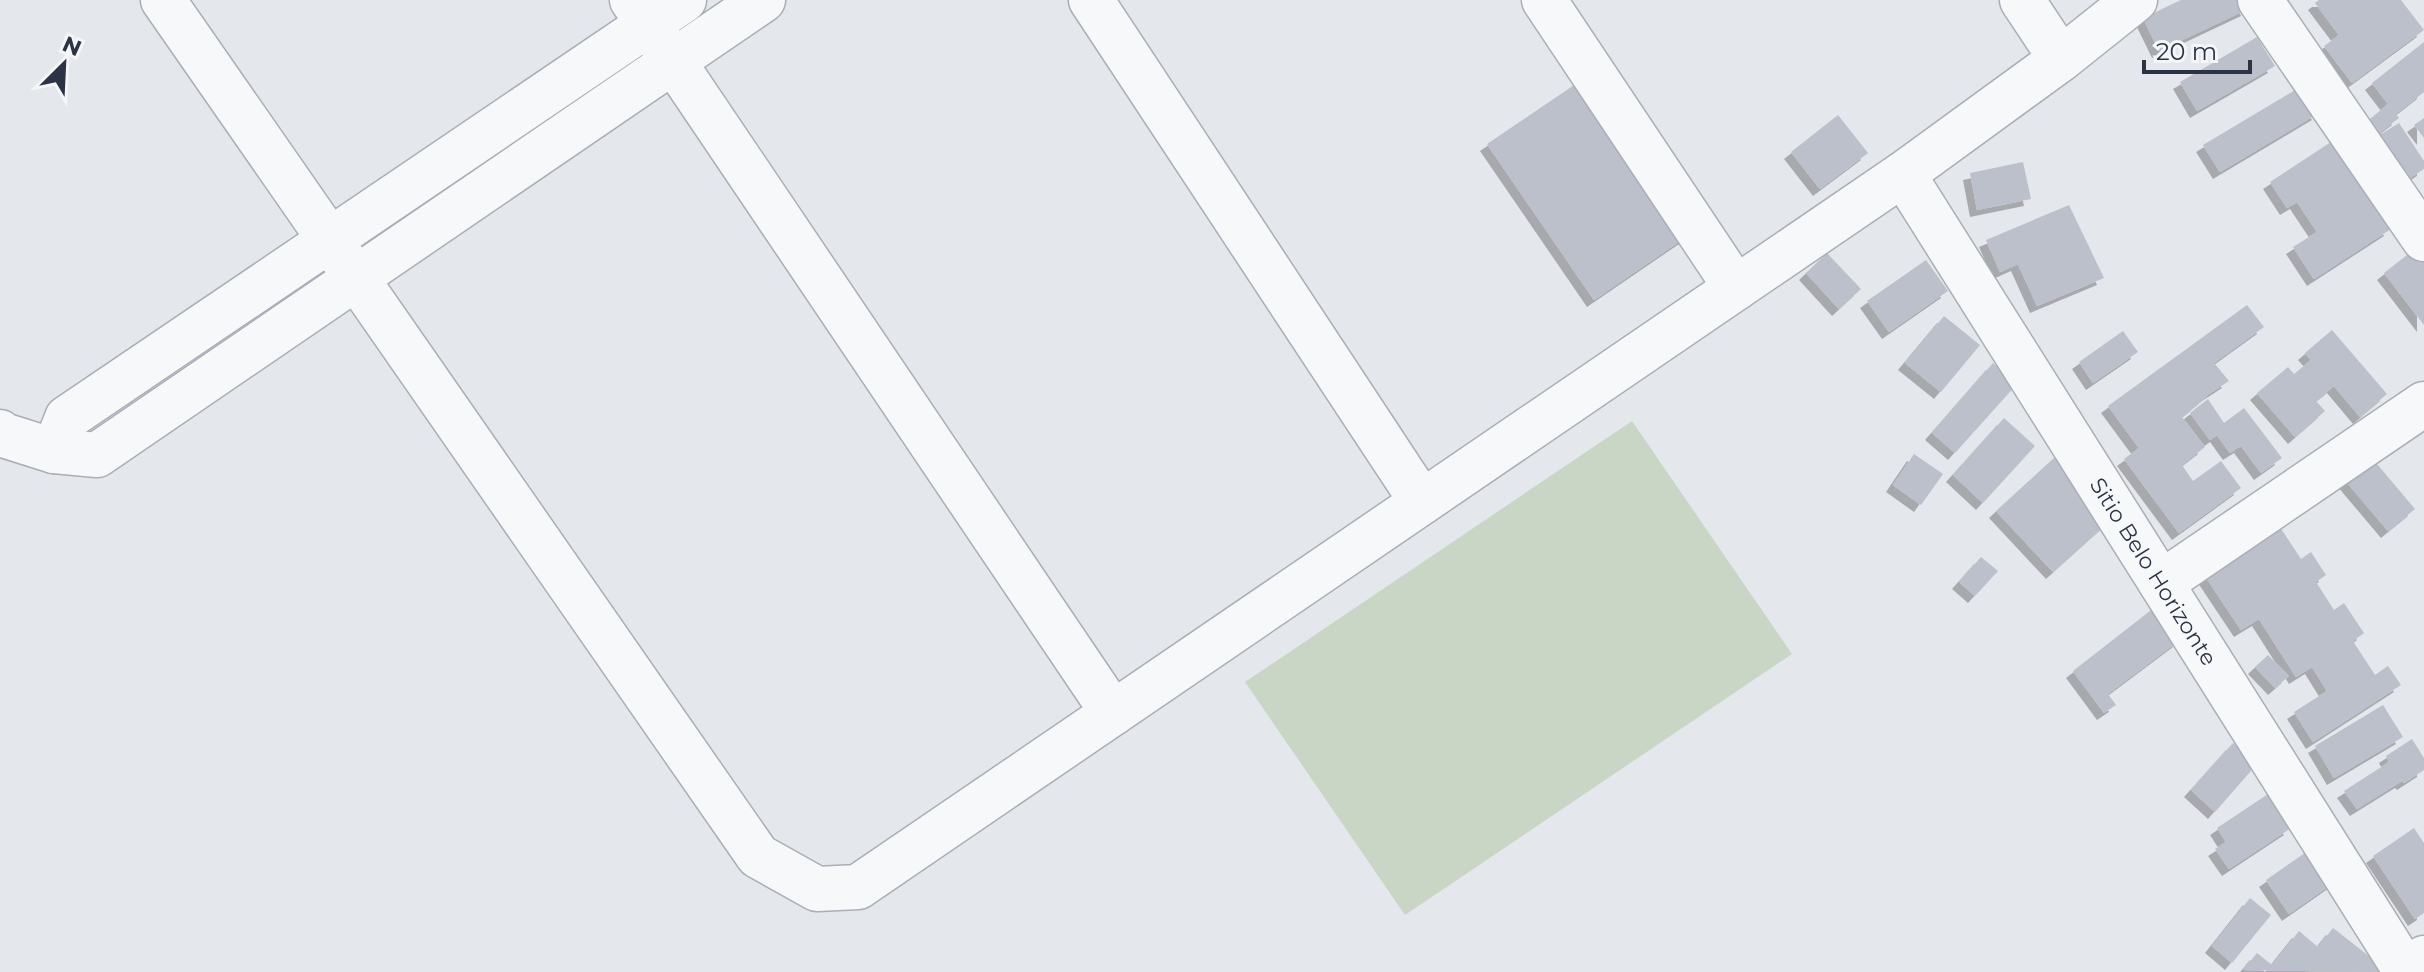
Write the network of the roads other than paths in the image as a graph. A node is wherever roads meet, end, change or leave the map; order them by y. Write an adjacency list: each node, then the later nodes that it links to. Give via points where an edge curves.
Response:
1 (163, 0): 14 (street)
2 (684, 0): 9 (street)
3 (763, 0): 11 (street)
4 (1091, 0): 20 (street)
5 (1544, 0): 16 (street)
6 (2022, 0): 10 (street)
7 (2135, 0): 10 (street)
8 (2260, 0): 13 (street)
9 (640, 12): 11 (street); 14 (street)
10 (2061, 59): 12 (street)
11 (673, 61): 15 (street); 22 (street)
12 (1903, 174): 16 (street); 21 (street, Sitio Belo Horizonte)
13 (2424, 239)
14 (329, 240): 15 (street); 19 (street, via 67,418)
15 (356, 278): 19 (street, via 97,455); 22 (street, via 758,856 770,863 817,889 858,887)
16 (1736, 288): 20 (street)
17 (2424, 404): 21 (street)
18 (0, 432): 19 (street)
19 (54, 451)
20 (1422, 502): 22 (street)
21 (2161, 583): 23 (street, Sitio Belo Horizonte)
22 (1113, 713)
23 (2414, 964)

